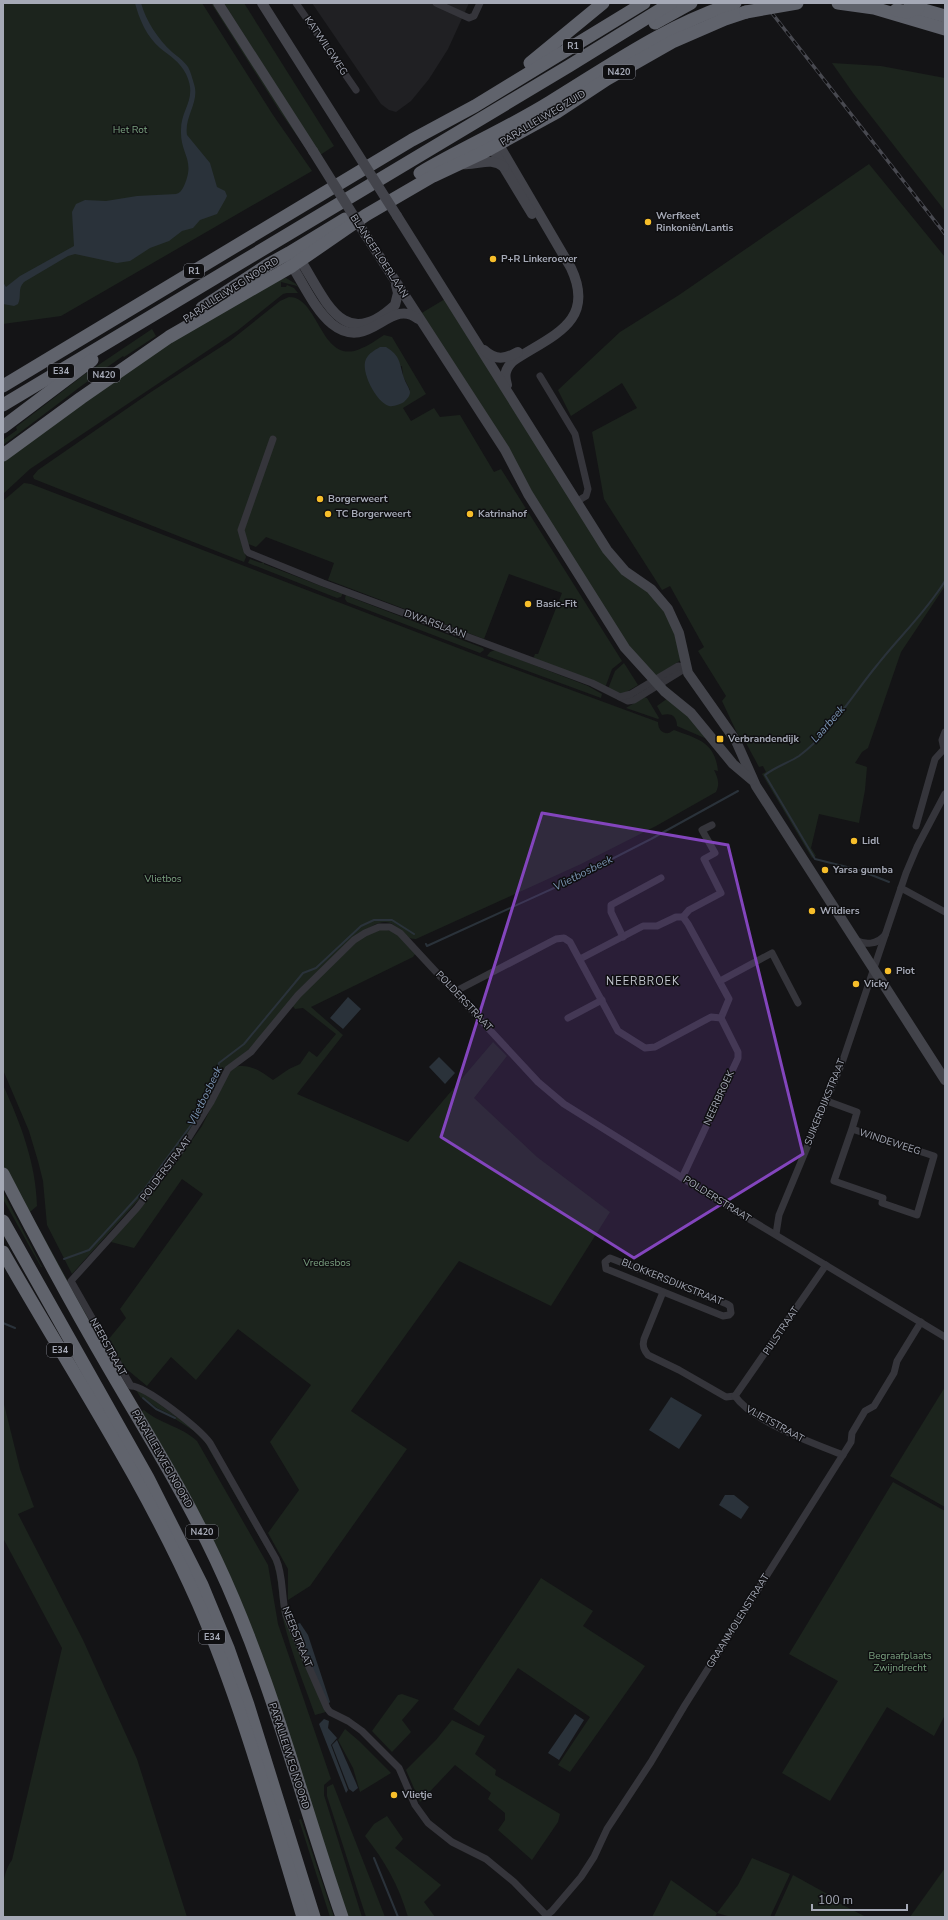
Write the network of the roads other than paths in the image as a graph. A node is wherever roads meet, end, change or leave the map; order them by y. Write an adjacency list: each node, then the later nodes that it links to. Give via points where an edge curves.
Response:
1 (218, 3): 25 (main road, BLANCEFLOERLAAN, bridge)
2 (262, 3): 28 (main road, bridge)
3 (296, 3): 20 (street, KATWILGWEG)
4 (436, 3): 5 (street, via 469,18 474,16)
5 (480, 3)
6 (603, 3): 19 (highway, via 519,71)
7 (644, 3): 19 (highway, R1)
8 (671, 3): 18 (highway, R1)
9 (691, 3): 18 (highway, via 647,28)
10 (735, 3): 21 (highway, PARALLELWEG ZUID / N420, via 683,23 641,46 549,103)
11 (797, 3): 21 (highway, PARALLELWEG ZUID / N420, bridge, via 746,12 666,45 557,112)
12 (838, 3): 14 (highway)
13 (900, 3): 14 (highway)
14 (917, 8): 15 (highway); 16 (highway); 17 (highway)
15 (945, 12)
16 (945, 16)
17 (945, 29)
18 (569, 66): 27 (highway, R1)
19 (502, 89): 29 (highway, R1, via 412,140)
20 (356, 90)
21 (493, 143): 22 (highway, PARALLELWEG ZUID / N420); 23 (main road); 24 (highway, PARALLELWEG NOORD / N420, via 424,171); 33 (main road, via 571,268 579,286 580,297 569,324 507,366 505,378)
22 (458, 164): 23 (main road, via 489,161 497,162); 24 (highway, PARALLELWEG ZUID / N420, via 366,215)
23 (504, 167): 28 (main road, via 568,275 573,295 572,304 568,316 559,327 512,356 498,359)
24 (294, 260): 25 (main road, via 338,316 355,325 372,321 395,305 398,293); 26 (main road, via 326,319 343,330 368,331 396,314 406,313 418,319); 37 (highway, PARALLELWEG NOORD / N420, via 253,274 117,366); 38 (highway, PARALLELWEG NOORD / N420, via 169,337)
25 (392, 276): 26 (main road, BLANCEFLOERLAAN)
26 (426, 328): 41 (main road, BLANCEFLOERLAAN, via 505,450 538,509 621,641)
27 (118, 336): 34 (highway, E34); 35 (highway, R1, via 105,351)
28 (480, 346): 33 (main road)
29 (25, 373): 31 (highway); 32 (highway)
30 (540, 376): 39 (street, via 575,434 579,446 588,488 586,496)
31 (3, 378)
32 (3, 386)
33 (510, 395): 39 (main road)
34 (3, 405)
35 (3, 427)
36 (273, 439): 42 (street, DWARSLAAN, via 241,530 249,554 592,683)
37 (3, 449)
38 (3, 455)
39 (576, 502): 40 (main road, via 615,561 651,589 668,609 679,633)
40 (686, 668): 41 (street); 45 (main road, via 736,741)
41 (653, 681): 42 (street, via 631,694); 42 (street, DWARSLAAN, via 631,701); 45 (main road, via 691,713 733,764)
42 (620, 697)
43 (945, 732): 44 (street, via 942,740)
44 (945, 749): 48 (street, via 934,759)
45 (752, 780): 55 (main road)
46 (945, 794): 50 (street, SUIKERDIJKSTRAAT, via 917,846)
47 (712, 825): 52 (street, via 702,830 714,853 704,858 721,893 689,910)
48 (916, 826)
49 (661, 878): 54 (street, via 611,905 611,912)
50 (902, 888): 51 (street); 53 (street, SUIKERDIJKSTRAAT)
51 (945, 912)
52 (683, 917): 54 (street, via 676,917 657,926 643,926); 58 (street)
53 (887, 931): 55 (street, via 874,943 867,944); 57 (street, SUIKERDIJKSTRAAT)
54 (623, 937): 56 (street)
55 (855, 940): 57 (main road)
56 (580, 959): 59 (street, via 570,942 564,938 556,939); 60 (street)
57 (873, 970): 64 (main road); 65 (street, SUIKERDIJKSTRAAT)
58 (720, 981): 61 (street, via 772,953); 63 (street, via 729,999)
59 (456, 991): 68 (street, POLDERSTRAAT, via 527,1071 550,1093); 74 (street, POLDERSTRAAT, via 395,929 379,927 365,932 354,940 298,995 251,1052 228,1069 181,1150 137,1208)
60 (602, 1000): 62 (street); 63 (street, via 618,1031 648,1049 711,1017)
61 (798, 1003)
62 (568, 1018)
63 (721, 1018): 68 (street, NEERBROEK, via 738,1052 738,1058)
64 (945, 1080)
65 (827, 1101): 66 (street, WINDEWEEG, via 857,1112); 71 (street, SUIKERDIJKSTRAAT, via 779,1215)
66 (852, 1129): 66 (street, WINDEWEEG, via 934,1156 918,1215 882,1203 883,1198 834,1181)
67 (3, 1174): 87 (highway, PARALLELWEG NOORD / N420, via 64,1290 170,1471 216,1561 257,1659)
68 (682, 1178): 71 (street, POLDERSTRAAT)
69 (3, 1186): 86 (highway, PARALLELWEG NOORD / N420, via 60,1293 163,1472 218,1578 252,1662)
70 (3, 1221): 80 (highway, E34, via 148,1478 202,1585 228,1648)
71 (776, 1234): 73 (street, POLDERSTRAAT)
72 (3, 1252): 80 (highway, E34, via 147,1500 189,1583 225,1669)
73 (826, 1265): 76 (street, POLDERSTRAAT); 78 (street, PIJLSTRAAT)
74 (71, 1280): 81 (street, NEERSTRAAT, via 130,1386 148,1393 193,1425 210,1442 281,1570 286,1616 327,1708 362,1731 399,1768 415,1805 428,1823 452,1842 486,1859 514,1882)
75 (664, 1292): 75 (street, BLOKKERSDIJKSTRAAT, via 609,1270 604,1262 606,1259 613,1259 727,1304 731,1312 723,1316); 78 (street, BLOKKERSDIJKSTRAAT, via 643,1343 648,1355 726,1397)
76 (922, 1322): 77 (street, POLDERSTRAAT); 79 (street, GRAANMOLENSTRAAT, via 897,1361 894,1373 874,1406 866,1412 852,1433 851,1442)
77 (945, 1337)
78 (735, 1396): 79 (street, VLIETSTRAAT, via 742,1406 797,1438)
79 (843, 1455): 81 (street, GRAANMOLENSTRAAT, via 607,1829 598,1850 581,1877)
80 (284, 1836): 82 (highway, via 280,1861); 83 (highway, E34); 84 (highway, E34); 85 (highway, via 301,1853)
81 (547, 1916)
82 (295, 1917)
83 (303, 1917)
84 (314, 1917)
85 (323, 1917)
86 (337, 1917)
87 (342, 1917)

